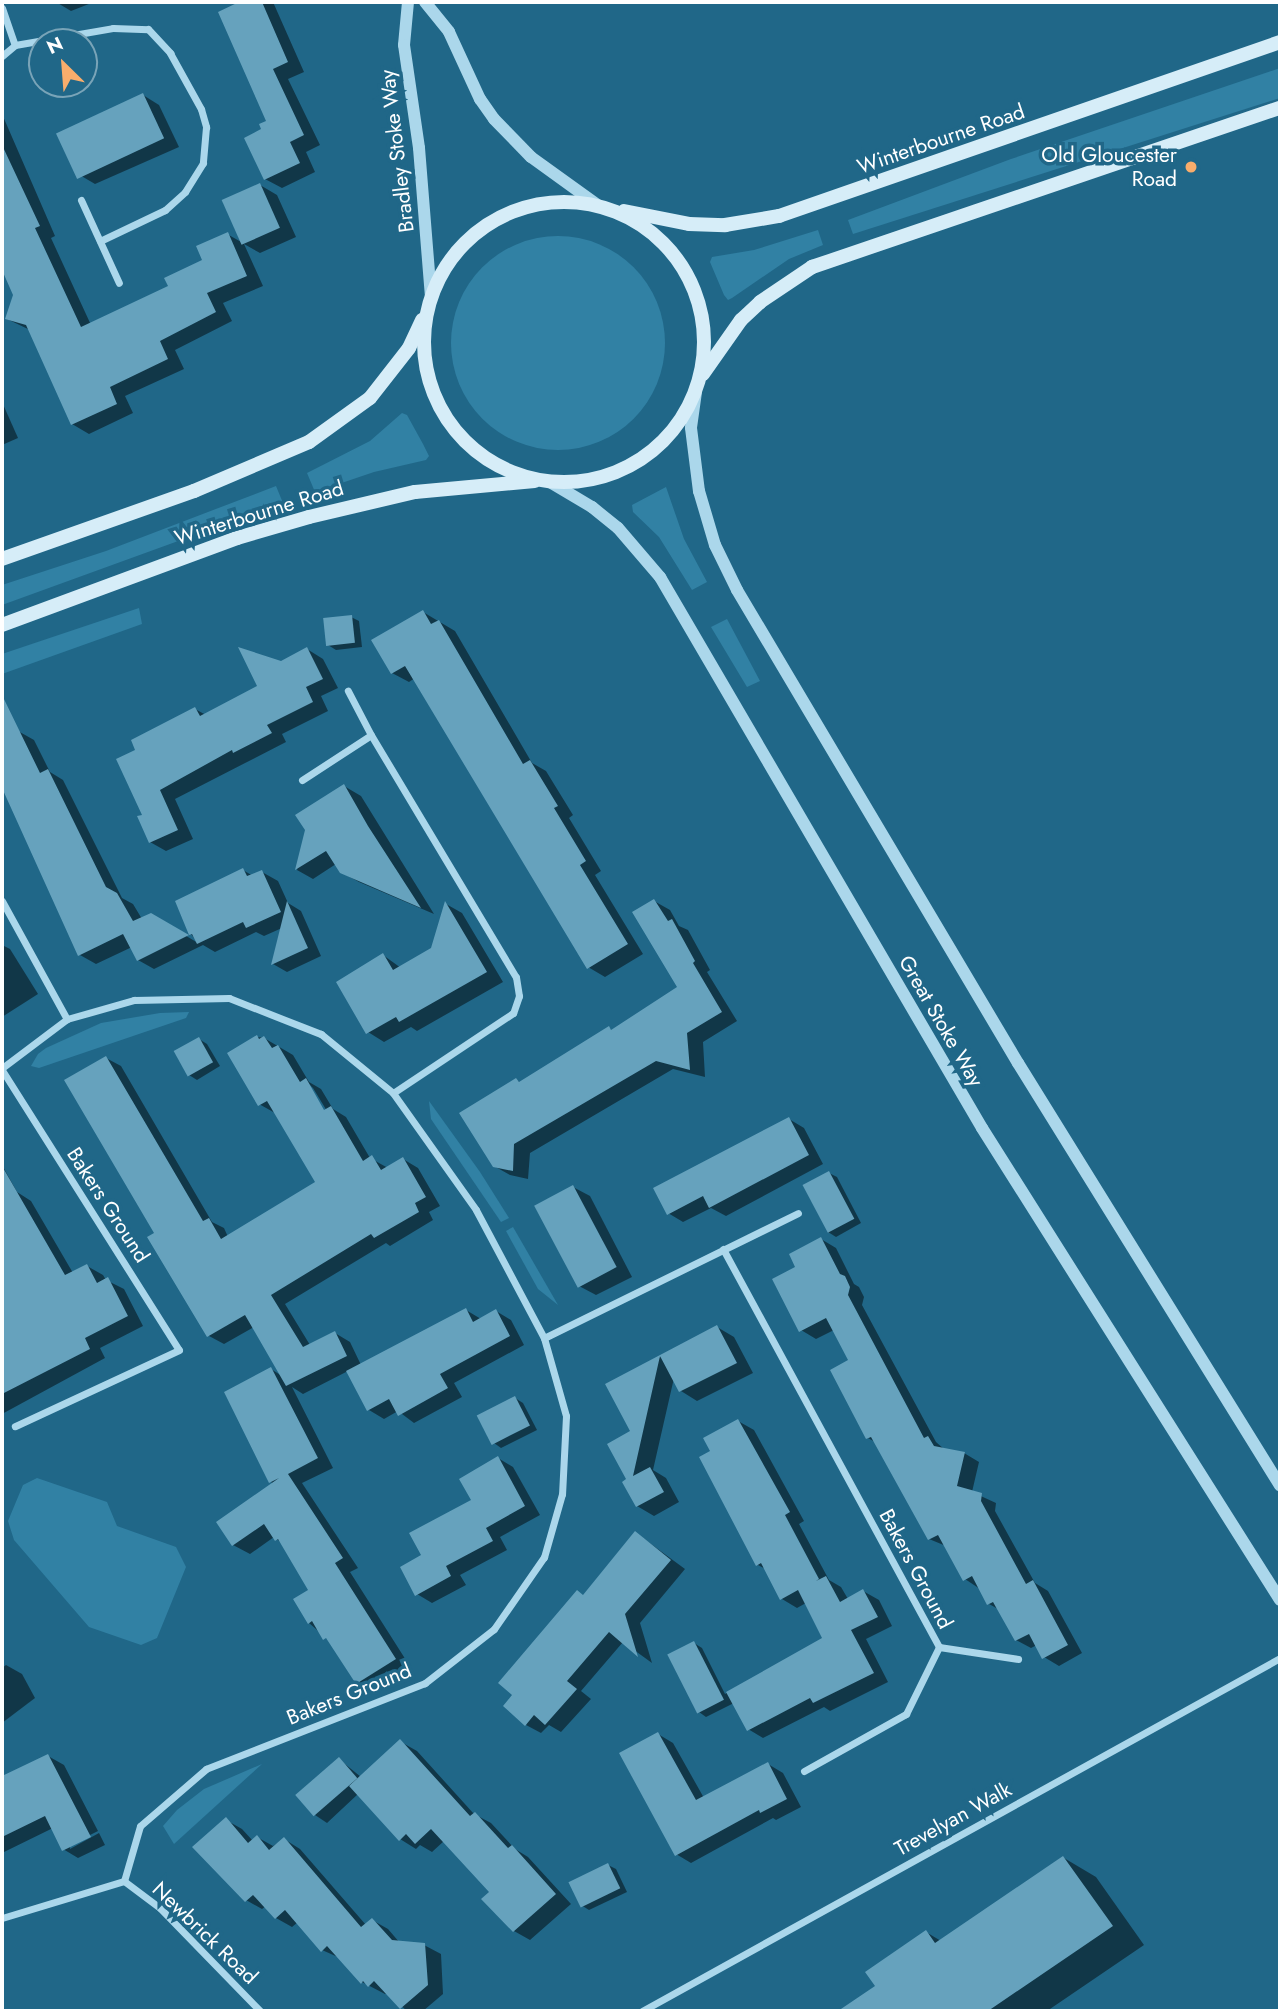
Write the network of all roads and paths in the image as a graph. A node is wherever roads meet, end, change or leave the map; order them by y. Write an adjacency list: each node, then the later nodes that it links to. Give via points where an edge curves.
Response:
1 (408, 2): 12 (street, Bradley Stoke Way, via 404,45 419,148)
2 (425, 2): 9 (street, via 449,32 480,99 495,119 531,158)
3 (2, 8): 5 (street)
4 (1280, 42): 9 (main road, Winterbourne Road, via 779,216 724,225 689,224)
5 (15, 45): 6 (street); 10 (street, via 113,28 148,29 170,53 201,109 206,127 203,163 185,192 164,210)
6 (2, 56)
7 (1280, 108): 13 (main road, via 812,267 741,320)
8 (81, 200): 10 (street)
9 (603, 207): 12 (main road, Winterbourne Road, via 557,202 517,210 480,230 451,260); 13 (main road, via 646,228 677,258 697,295 705,337)
10 (100, 241): 11 (street)
11 (118, 283)
12 (430, 303): 14 (main road, via 424,346 430,384 446,418 471,447 503,468); 15 (main road, Winterbourne Road, via 409,348 388,378 370,398 309,442 194,491)
13 (698, 386): 14 (main road, Winterbourne Road, via 673,431 638,461 596,479); 28 (street, Great Stoke Way, via 691,428 699,491 715,545 737,590 1017,1063)
14 (545, 481): 16 (main road, Winterbourne Road, via 415,492 309,517 237,538); 29 (street, Great Stoke Way, via 592,507 618,528 660,576 982,1128)
15 (2, 559)
16 (2, 625)
17 (348, 691): 18 (street)
18 (371, 735): 19 (street); 23 (street, via 516,977 519,996 513,1013)
19 (302, 780)
20 (2, 901): 21 (street)
21 (67, 1019): 22 (street, Bakers Ground); 23 (street, Bakers Ground, via 134,1000 229,998 321,1034)
22 (2, 1069): 27 (street, Bakers Ground, via 179,1350)
23 (393, 1093): 26 (street, Bakers Ground, via 476,1210)
24 (798, 1213): 25 (street)
25 (723, 1250): 26 (street); 30 (street, Bakers Ground)
26 (544, 1338): 34 (street, Bakers Ground, via 566,1416 562,1494 544,1557 494,1629 425,1683 206,1769 140,1826)
27 (16, 1426)
28 (1280, 1485)
29 (1280, 1600)
30 (939, 1647): 32 (street, Bakers Ground); 33 (street, Bakers Ground, via 906,1714)
31 (1280, 1658): 37 (street, Trevelyan Walk)
32 (1018, 1659)
33 (804, 1771)
34 (124, 1881): 35 (street); 36 (street, Newbrick Road, via 160,1908)
35 (2, 1918)
36 (260, 2011)
37 (642, 2011)

